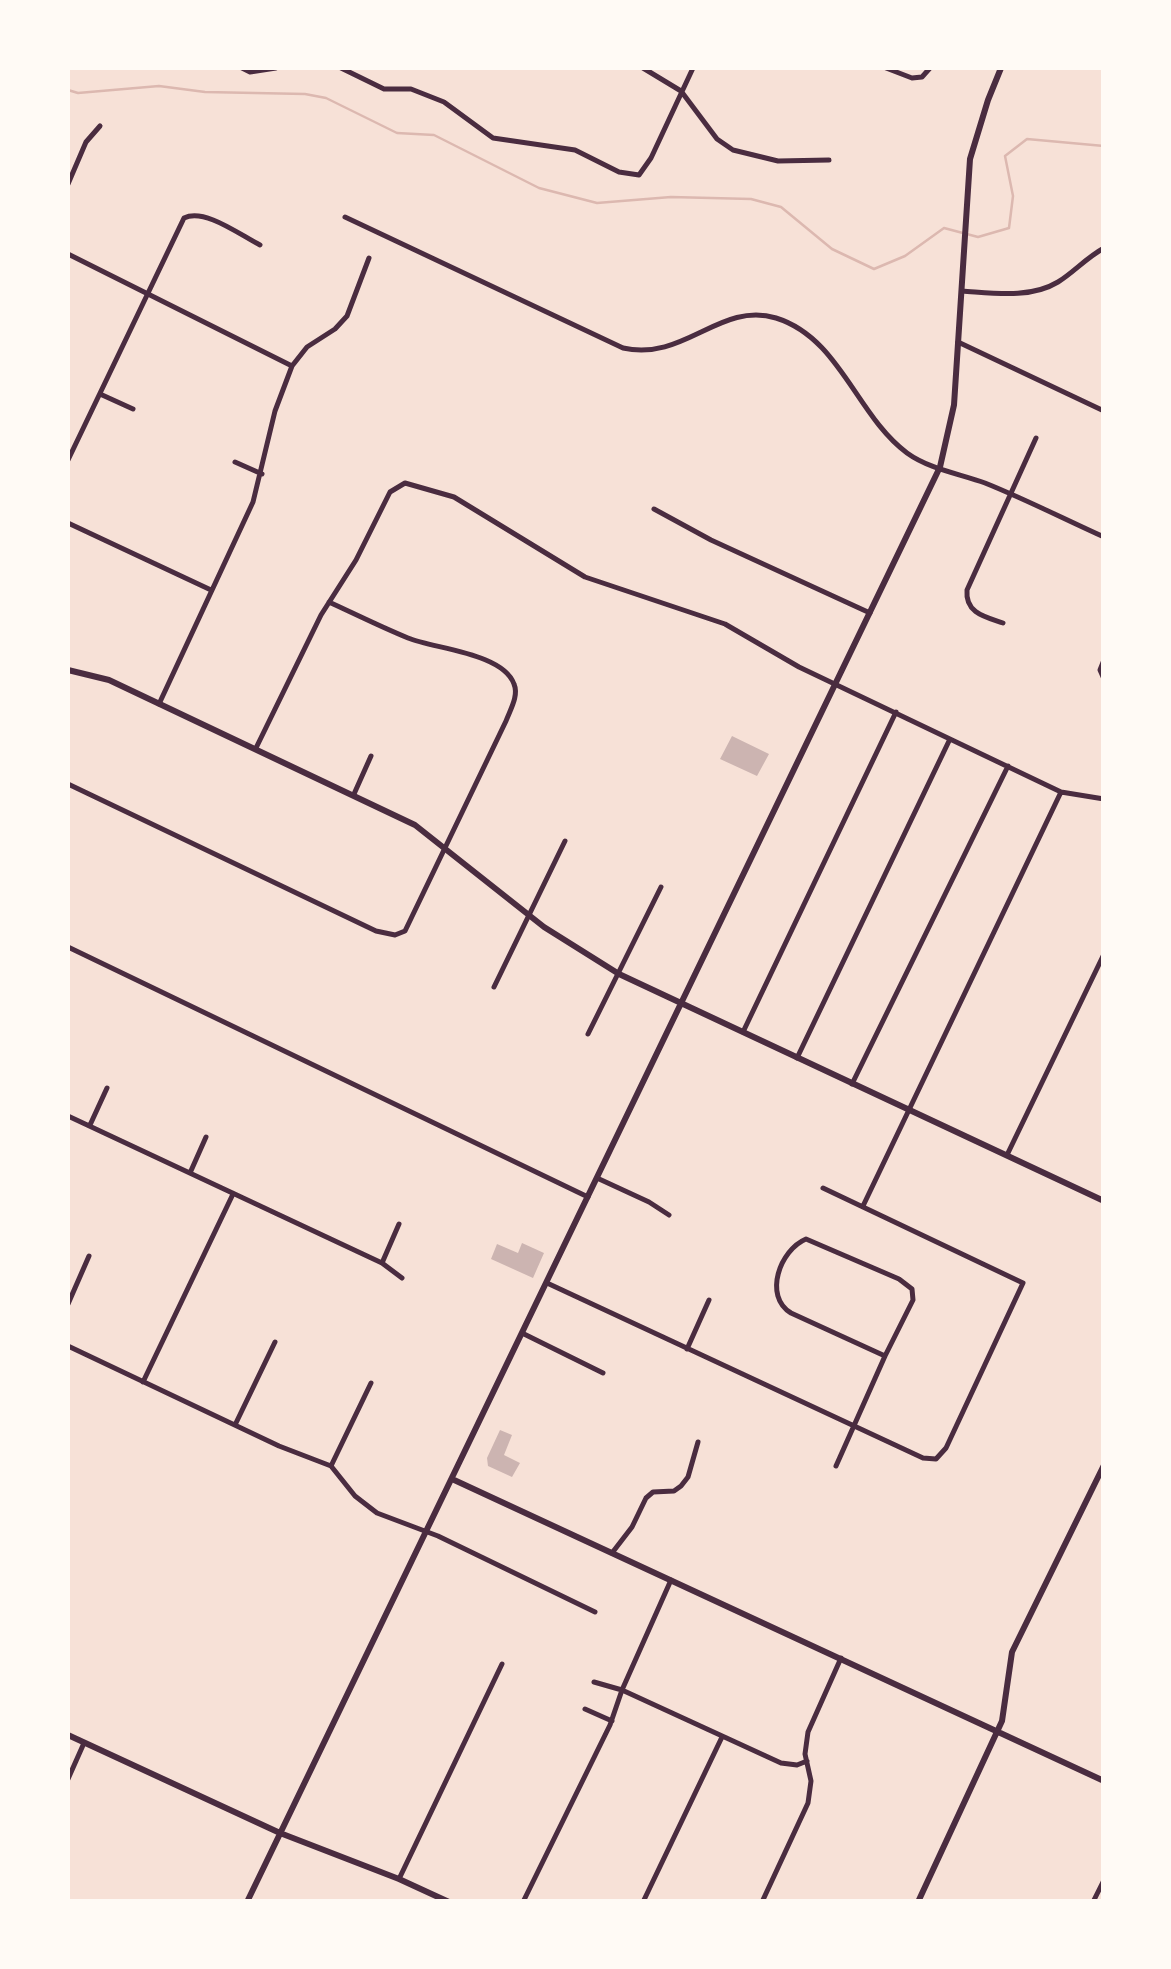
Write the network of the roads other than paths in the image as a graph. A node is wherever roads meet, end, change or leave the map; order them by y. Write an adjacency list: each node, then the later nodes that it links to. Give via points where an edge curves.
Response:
1 (242, 68): 2 (street)
2 (276, 68)
3 (341, 68): 9 (street, via 384,89 412,89 444,102 493,138 575,150 630,174 645,168)
4 (643, 68): 9 (street)
5 (693, 68): 9 (street)
6 (886, 68): 7 (street, via 916,78)
7 (930, 68)
8 (1001, 68): 19 (street, via 970,159)
9 (681, 91): 11 (street, via 717,139 734,150 778,161)
10 (100, 126): 12 (street)
11 (829, 160)
12 (68, 184)
13 (345, 217): 28 (street, via 623,348 656,352 742,317 790,324 817,342 894,441)
14 (260, 245): 18 (street, via 187,215)
15 (1104, 248): 19 (street, via 1053,285 1023,293)
16 (68, 254): 18 (street)
17 (369, 258): 21 (street, via 347,316)
18 (147, 291): 21 (street); 22 (street)
19 (962, 291): 20 (street)
20 (958, 342): 24 (street); 28 (street)
21 (292, 366): 29 (street)
22 (100, 394): 23 (street); 26 (street)
23 (134, 410)
24 (1104, 411)
25 (1036, 438): 30 (street)
26 (68, 460)
27 (235, 462): 29 (street)
28 (940, 468): 30 (street); 36 (street)
29 (262, 474): 34 (street)
30 (1010, 494): 33 (street); 37 (street, via 966,596 973,611)
31 (654, 509): 36 (street)
32 (68, 524): 34 (street)
33 (1104, 537)
34 (211, 590): 42 (street)
35 (329, 602): 41 (street, via 390,492 405,483 442,492 564,566 714,619); 45 (street); 53 (street, via 410,639 479,657 516,688)
36 (870, 612): 41 (street)
37 (1003, 623)
38 (1104, 660): 40 (street)
39 (68, 670): 42 (street)
40 (1104, 679)
41 (836, 684): 43 (street); 60 (street)
42 (159, 704): 45 (street)
43 (896, 712): 44 (street); 61 (street)
44 (950, 740): 47 (street); 63 (street)
45 (256, 748): 50 (street)
46 (371, 756): 50 (street)
47 (1008, 766): 49 (street); 64 (street)
48 (68, 784): 53 (street, via 395,935 411,925)
49 (1062, 792): 51 (street); 66 (street)
50 (354, 794): 53 (street)
51 (1104, 799)
52 (565, 841): 55 (street)
53 (447, 848): 55 (street)
54 (661, 886): 58 (street)
55 (530, 916): 58 (street); 59 (street)
56 (68, 946): 75 (street)
57 (1104, 954): 70 (street)
58 (620, 974): 60 (street); 62 (street)
59 (494, 987)
60 (680, 1004): 61 (street); 72 (street)
61 (743, 1032): 63 (street)
62 (588, 1034)
63 (797, 1058): 64 (street)
64 (852, 1084): 66 (street)
65 (107, 1088): 68 (street)
66 (908, 1110): 70 (street); 77 (street)
67 (68, 1116): 68 (street)
68 (90, 1125): 71 (street)
69 (206, 1137): 71 (street)
70 (1007, 1154): 76 (street)
71 (190, 1172): 74 (street)
72 (597, 1178): 75 (street); 78 (street)
73 (823, 1188): 77 (street)
74 (233, 1194): 81 (street); 92 (street)
75 (588, 1197): 83 (street)
76 (1104, 1201)
77 (863, 1206): 95 (street, via 1023,1283 939,1457 923,1458)
78 (670, 1215)
79 (399, 1224): 81 (street)
80 (89, 1256): 85 (street)
81 (382, 1264): 82 (street)
82 (402, 1278)
83 (547, 1283): 86 (street); 89 (street)
84 (710, 1300): 89 (street)
85 (68, 1304)
86 (522, 1333): 91 (street); 100 (street)
87 (275, 1342): 94 (street)
88 (68, 1346): 92 (street)
89 (688, 1349): 95 (street)
90 (885, 1356): 90 (street, via 912,1288 809,1239 799,1242 776,1283 779,1304); 95 (street)
91 (603, 1373)
92 (143, 1382): 94 (street)
93 (371, 1383): 98 (street)
94 (235, 1425): 98 (street)
95 (853, 1428): 99 (street)
96 (698, 1442): 102 (street, via 688,1478 674,1491 646,1498)
97 (1104, 1465): 111 (street, via 1012,1652)
98 (331, 1466): 101 (street, via 364,1506)
99 (836, 1466)
100 (451, 1479): 101 (street); 102 (street)
101 (427, 1534): 104 (street); 118 (street)
102 (612, 1552): 103 (street)
103 (671, 1580): 105 (street); 108 (street)
104 (594, 1612)
105 (841, 1658): 111 (street); 115 (street, via 808,1732)
106 (502, 1664): 119 (street)
107 (594, 1682): 108 (street)
108 (622, 1690): 110 (street); 113 (street)
109 (585, 1708): 110 (street)
110 (612, 1721): 123 (street)
111 (998, 1731): 117 (street); 126 (street)
112 (68, 1735): 114 (street)
113 (722, 1737): 115 (street, via 782,1764); 124 (street)
114 (84, 1743): 116 (street); 118 (street)
115 (807, 1761): 125 (street, via 808,1803)
116 (68, 1779)
117 (1104, 1782)
118 (280, 1832): 119 (street); 121 (street)
119 (399, 1878): 122 (street)
120 (1104, 1880): 127 (street)
121 (247, 1902)
122 (449, 1902)
123 (523, 1902)
124 (643, 1902)
125 (762, 1902)
126 (918, 1902)
127 (1094, 1902)

